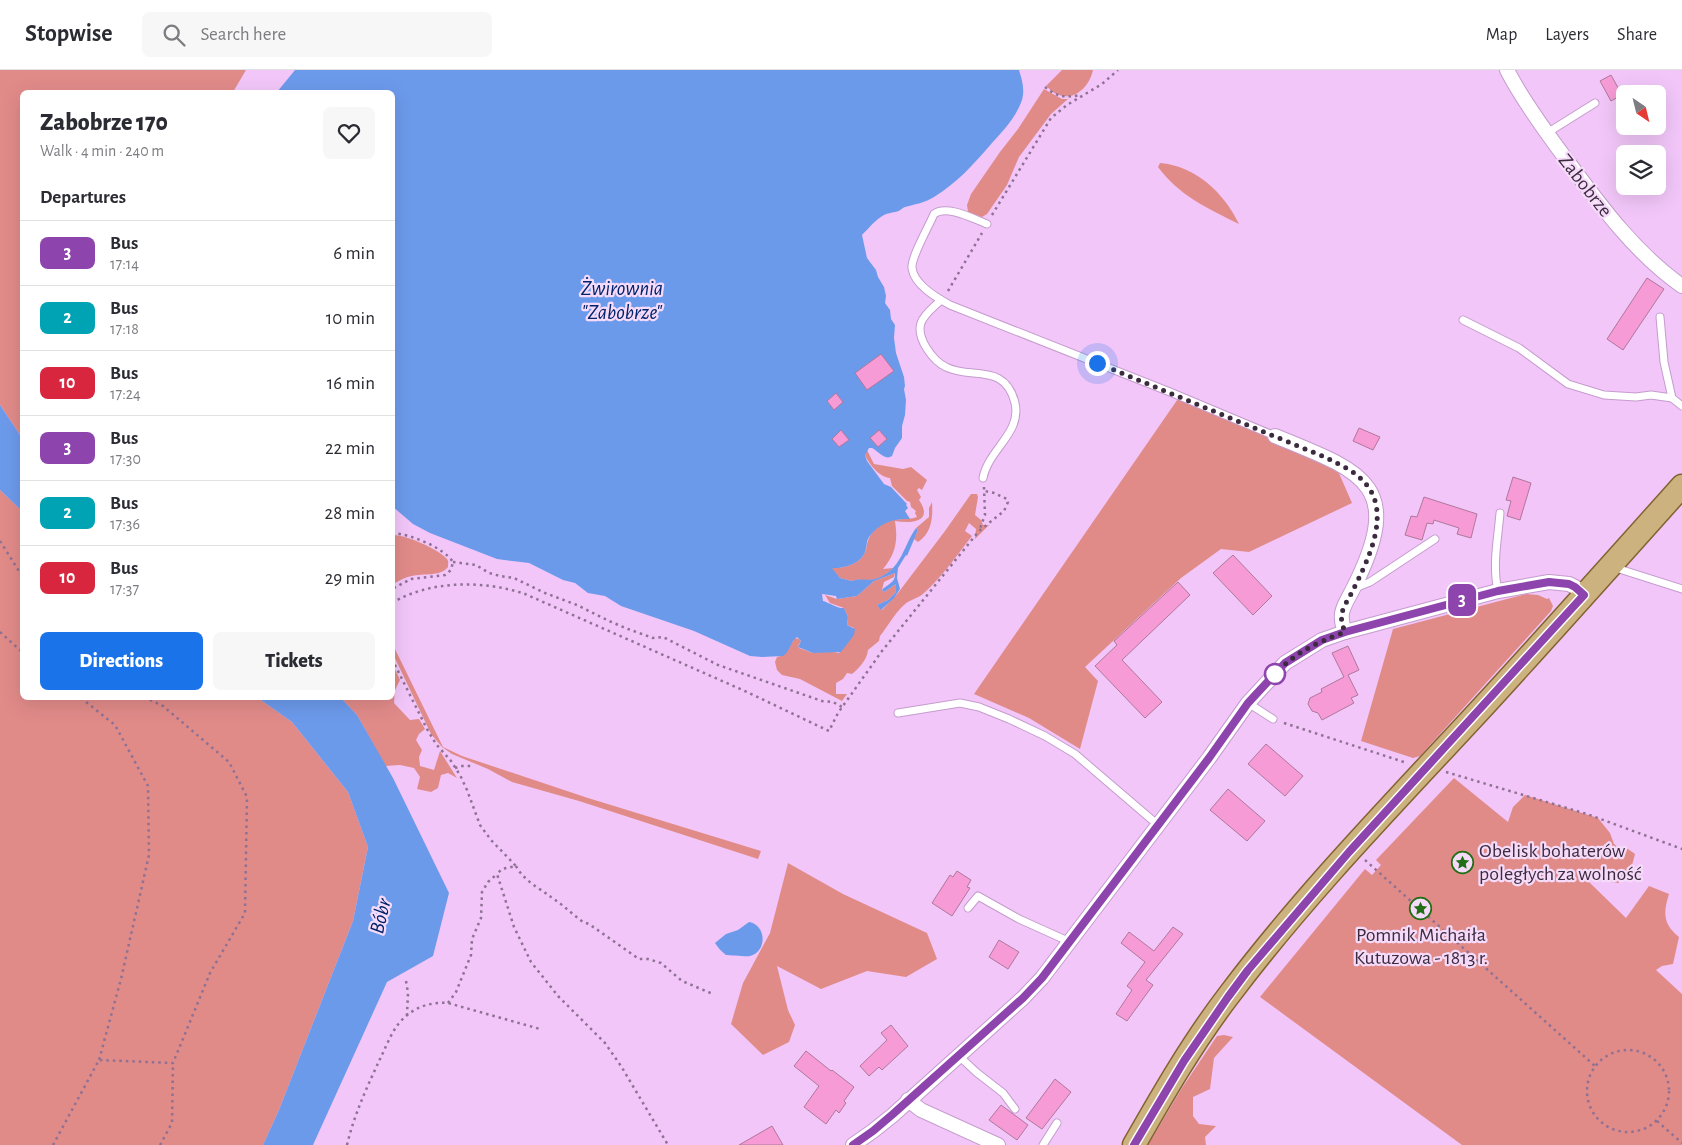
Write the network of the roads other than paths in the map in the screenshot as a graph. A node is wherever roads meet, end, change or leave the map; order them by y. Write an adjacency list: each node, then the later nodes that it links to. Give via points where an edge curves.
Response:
1 (1506, 70): 3 (street, Zabobrze)
2 (1595, 103): 3 (lane)
3 (1547, 134): 5 (street, Zabobrze, via 1623,233 1647,258)
4 (986, 224): 6 (lane, via 950,211 934,214 914,257 912,269 921,285)
5 (1682, 286)
6 (942, 300): 11 (lane); 12 (lane, via 921,322 922,339 928,350 944,367 984,373 999,379 1015,404 1014,422)
7 (1660, 317): 9 (lane, via 1664,362)
8 (1463, 320): 9 (lane, via 1519,348 1568,384 1604,395)
9 (1672, 398): 10 (lane)
10 (1682, 406)
11 (1275, 436): 17 (street, via 1355,474 1372,494 1376,505 1375,533 1364,568)
12 (983, 478)
13 (1682, 486): 16 (main road)
14 (1500, 513): 19 (lane, via 1496,561)
15 (1435, 539): 17 (lane, via 1370,582)
16 (1610, 566): 18 (lane); 20 (main road)
17 (1353, 589): 21 (street, via 1340,620)
18 (1682, 589)
19 (1498, 591): 20 (street, via 1549,582 1569,584); 21 (street)
20 (1584, 595): 35 (main road, via 1329,874 1228,997 1177,1072)
21 (1345, 632): 22 (street, via 1322,640 1285,663)
22 (1248, 703): 24 (lane); 25 (street)
23 (898, 713): 25 (lane, via 960,703 1009,719 1075,754)
24 (1273, 719)
25 (1158, 825): 27 (street)
26 (968, 908): 27 (lane, via 978,896)
27 (1070, 942): 28 (street, via 1023,998)
28 (959, 1056): 29 (street); 30 (lane, via 1003,1093)
29 (908, 1100): 32 (street); 33 (street, via 921,1110)
30 (1015, 1109)
31 (1057, 1123): 34 (lane)
32 (852, 1145)
33 (998, 1145)
34 (1044, 1145)
35 (1134, 1145)

